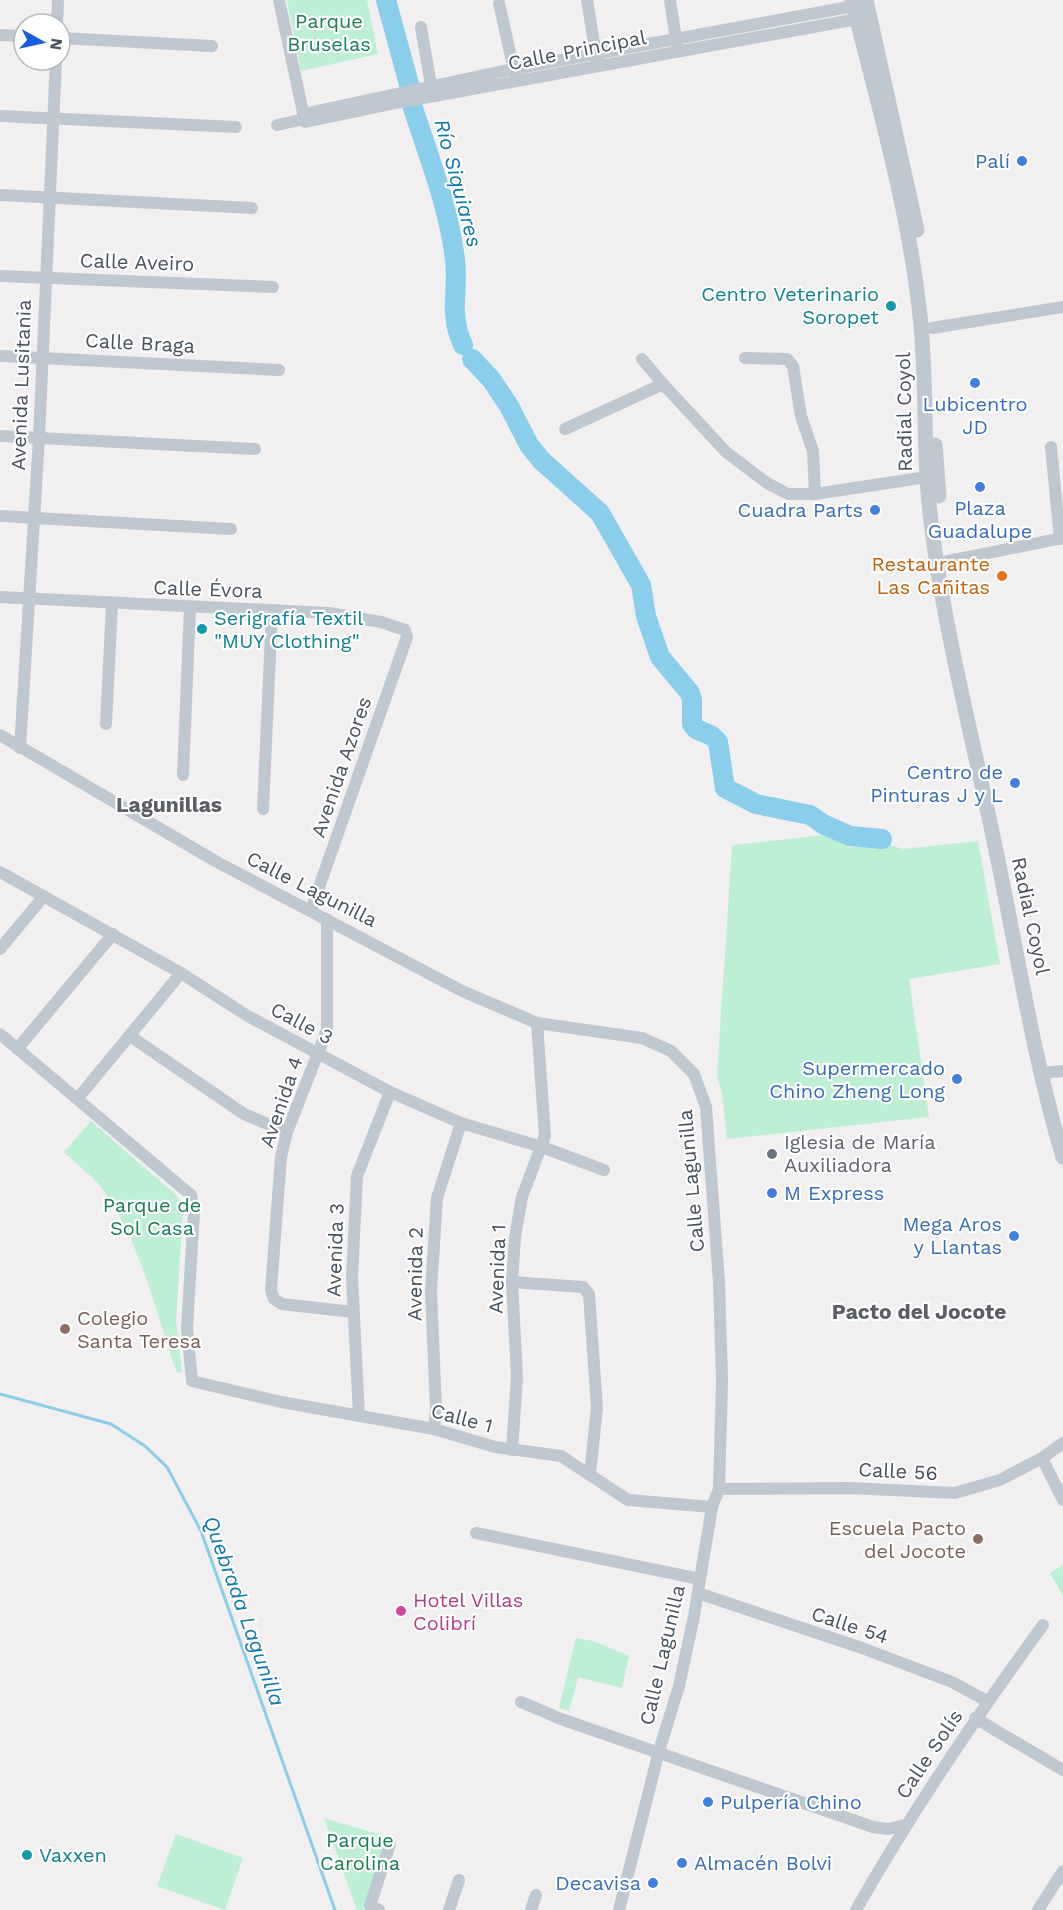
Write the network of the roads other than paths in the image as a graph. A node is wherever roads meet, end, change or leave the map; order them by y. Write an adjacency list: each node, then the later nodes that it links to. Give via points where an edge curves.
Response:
1 (279, 0): 16 (street)
2 (587, 0): 10 (street)
3 (670, 0): 8 (street)
4 (499, 3): 12 (street)
5 (857, 6): 8 (street, Calle Principal); 19 (street, Radial Coyol); 19 (street, Radial Coyol, via 880,62)
6 (421, 27): 13 (street)
7 (72, 39): 9 (street)
8 (677, 45): 10 (street, Calle Principal)
9 (212, 46)
10 (597, 60): 12 (street, Calle Principal)
11 (56, 72): 15 (street, Avenida Lusitania)
12 (515, 75): 13 (street, Calle Principal)
13 (432, 91): 16 (street, Calle Principal)
14 (0, 116): 15 (street)
15 (54, 118): 18 (street); 21 (street, Avenida Lusitania)
16 (304, 118): 17 (street, Calle Principal)
17 (277, 125)
18 (236, 127)
19 (896, 166): 26 (street, Radial Coyol); 28 (street, Radial Coyol)
20 (0, 195): 21 (street)
21 (50, 197): 22 (street); 24 (street, Avenida Lusitania)
22 (252, 208)
23 (0, 276): 24 (street, Calle Aveiro)
24 (45, 278): 25 (street, Calle Aveiro); 30 (street, Avenida Lusitania)
25 (273, 287)
26 (917, 287): 28 (street, via 926,322); 33 (street, Radial Coyol)
27 (1063, 307): 28 (street)
28 (932, 328): 36 (street, Radial Coyol)
29 (0, 356): 30 (street, Calle Braga)
30 (43, 358): 34 (street, Calle Braga); 40 (street, Avenida Lusitania)
31 (745, 358): 45 (street, via 787,359 794,366 801,416 813,451)
32 (642, 359): 35 (street)
33 (924, 369): 36 (street, via 928,395); 37 (street, Radial Coyol)
34 (279, 370)
35 (663, 384): 38 (street); 45 (street, via 726,452 767,483 788,494)
36 (935, 392): 43 (street, Radial Coyol)
37 (925, 408): 43 (street, via 929,403 932,405); 44 (street, Radial Coyol)
38 (565, 429)
39 (0, 436): 40 (street)
40 (39, 438): 42 (street); 47 (street, Avenida Lusitania)
41 (1051, 447): 49 (street)
42 (255, 449)
43 (936, 455): 44 (street, Radial Coyol)
44 (932, 477): 45 (street); 50 (street, Radial Coyol)
45 (815, 494)
46 (0, 516): 47 (street)
47 (35, 518): 48 (street); 52 (street, Avenida Lusitania)
48 (231, 529)
49 (1061, 538): 50 (street)
50 (941, 562): 75 (street, Radial Coyol)
51 (0, 597): 52 (street, Calle Évora)
52 (28, 599): 53 (street, Calle Évora); 59 (street, Avenida Lusitania)
53 (112, 604): 54 (street, Calle Évora); 57 (street)
54 (190, 607): 55 (street, Calle Évora); 60 (street)
55 (272, 611): 56 (street, Calle Évora, via 355,616 405,630); 61 (street)
56 (407, 637): 64 (street, Avenida Azores)
57 (106, 724)
58 (0, 735): 59 (street, Calle Lagunilla)
59 (20, 748): 64 (street, Calle Lagunilla, via 217,862)
60 (183, 775)
61 (263, 809)
62 (0, 872): 63 (street, Calle 3)
63 (44, 896): 66 (street, Calle 3); 67 (street)
64 (311, 910): 65 (street, Calle Lagunilla)
65 (327, 919): 69 (street, Calle Lagunilla, via 462,991); 73 (street, Avenida 4, via 327,1030)
66 (113, 934): 68 (street, Calle 3); 72 (street)
67 (0, 949)
68 (181, 973): 71 (street); 73 (street, Calle 3, via 246,1015)
69 (537, 1023): 81 (street, Avenida 1, via 545,1136); 93 (street, Calle Lagunilla, via 623,1034 656,1043 684,1062 702,1090 721,1323)
70 (0, 1034): 72 (street)
71 (130, 1036): 77 (street); 80 (street, via 244,1114)
72 (18, 1048): 77 (street)
73 (319, 1054): 76 (street, Calle 3); 80 (street, Avenida 4)
74 (1063, 1071): 75 (street)
75 (1042, 1073): 78 (street, Radial Coyol)
76 (390, 1092): 79 (street, Calle 3); 86 (street, Avenida 3, via 357,1176)
77 (78, 1098): 87 (street, Calle 1, via 186,1189 194,1203 187,1328 192,1381)
78 (1053, 1121): 82 (street, Radial Coyol); 83 (street, Radial Coyol)
79 (461, 1123): 81 (street, Calle 3); 88 (street, Avenida 2, via 437,1198 431,1291)
80 (287, 1132): 86 (street, Avenida 4, via 281,1157 271,1290 274,1299 282,1304)
81 (542, 1147): 84 (street, Calle 3); 85 (street, Avenida 1, via 517,1218)
82 (1063, 1157)
83 (1063, 1166)
84 (604, 1170)
85 (512, 1282): 90 (street, Avenida 1, via 517,1377); 92 (street, via 583,1287 589,1294 597,1408)
86 (353, 1312): 87 (street, Avenida 3)
87 (358, 1416): 88 (street, Calle 1)
88 (434, 1429): 90 (street, Calle 1)
89 (1063, 1443): 91 (street, Calle 56)
90 (512, 1450): 92 (street, Calle 1, via 561,1456)
91 (1042, 1458): 93 (street, Calle 56, via 1000,1480 955,1493 849,1488); 94 (street)
92 (590, 1474): 95 (street, Calle 1, via 628,1500)
93 (719, 1489): 95 (street, Calle Lagunilla)
94 (1063, 1500)
95 (712, 1507): 97 (street, Calle Lagunilla)
96 (476, 1533): 97 (street)
97 (700, 1579): 98 (street, Calle Lagunilla)
98 (698, 1593): 100 (street, Calle 54, via 952,1682); 103 (street, Calle Lagunilla, via 679,1686)
99 (1043, 1625): 100 (street, Calle Solís)
100 (987, 1701): 102 (street, Calle Solís)
101 (521, 1702): 103 (street)
102 (975, 1718): 104 (street); 105 (street, Calle Solís)
103 (659, 1751): 105 (street, via 873,1827); 113 (street, Calle Lagunilla)
104 (1063, 1770)
105 (905, 1825): 114 (street, Calle Solís)
106 (390, 1844): 110 (street)
107 (1063, 1871): 115 (street)
108 (459, 1880): 111 (street)
109 (536, 1895): 112 (street)
110 (374, 1908)
111 (449, 1910)
112 (531, 1910)
113 (619, 1910)
114 (856, 1910)
115 (1038, 1910)

